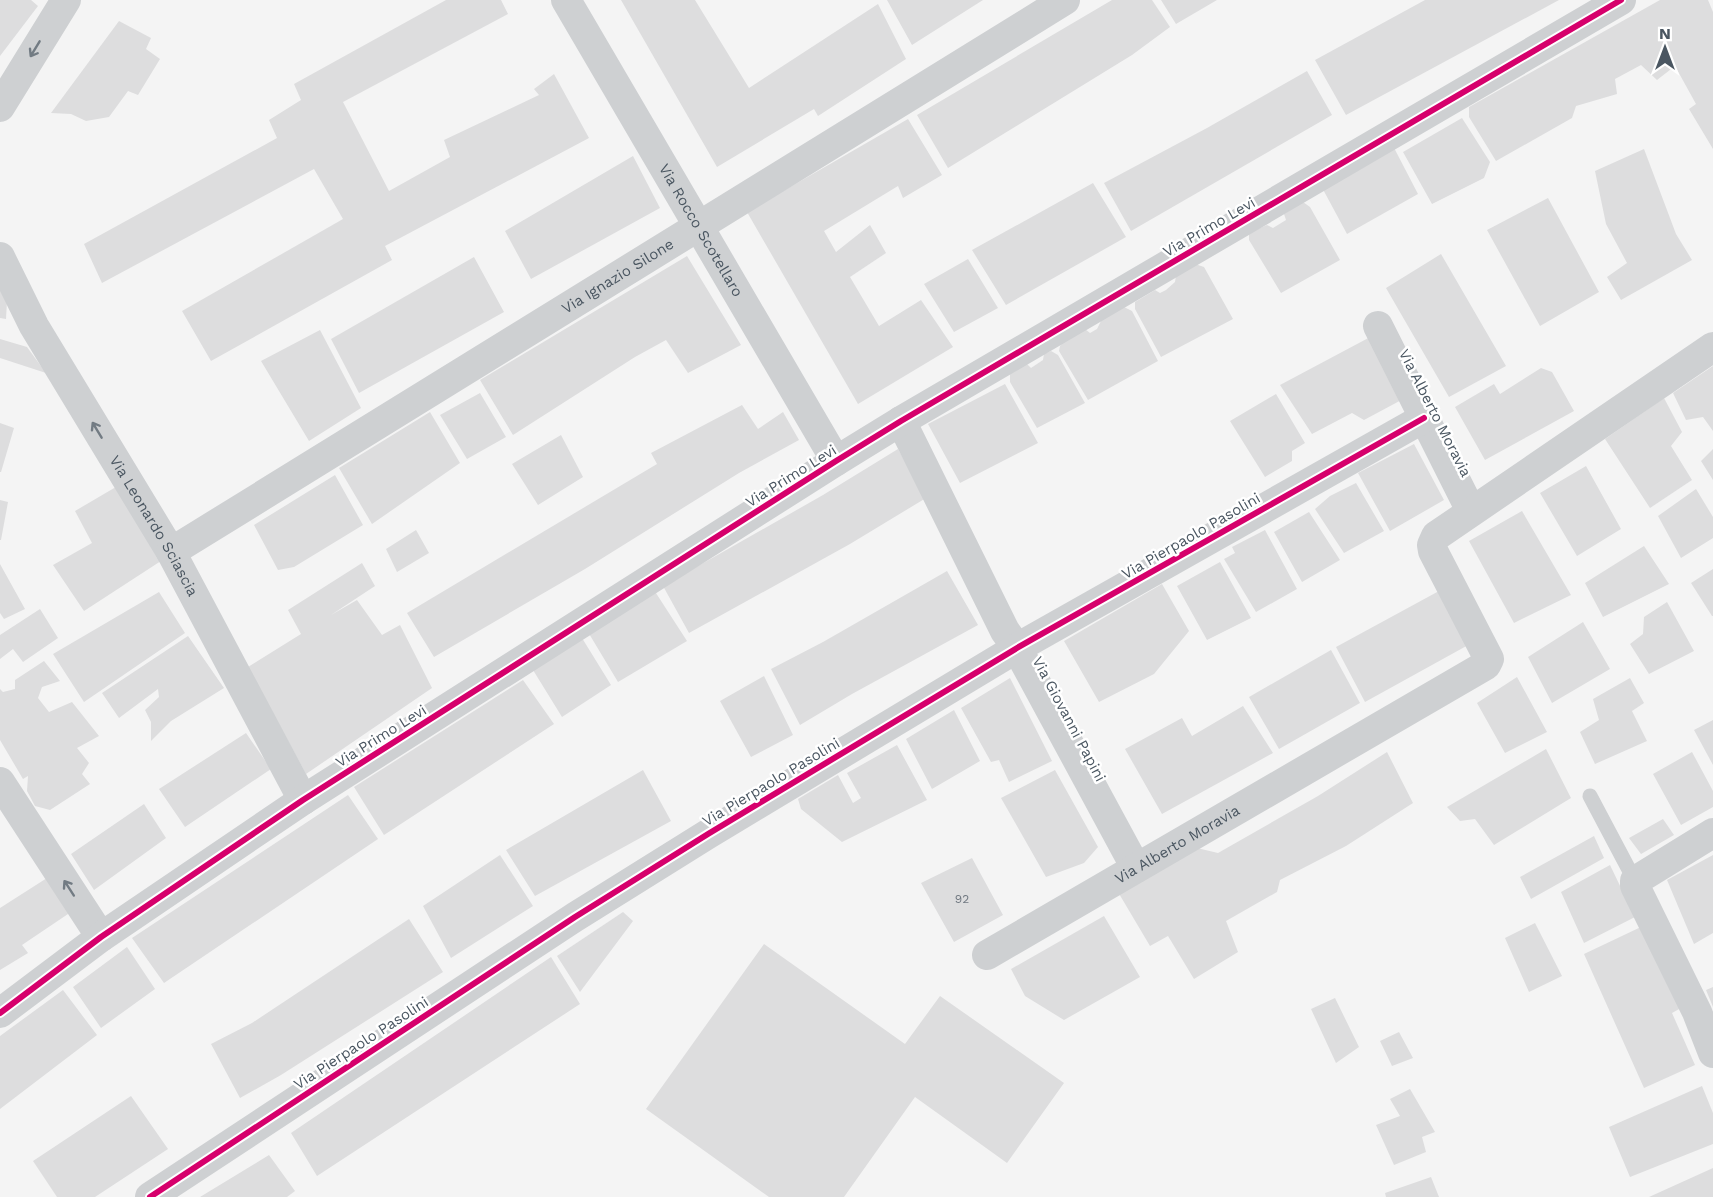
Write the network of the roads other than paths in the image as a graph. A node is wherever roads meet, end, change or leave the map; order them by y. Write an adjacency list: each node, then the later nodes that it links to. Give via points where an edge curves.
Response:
1 (66, 0): 5 (street, one-way to 5)
2 (566, 0): 6 (street, Via Rocco Scotellaro)
3 (1065, 0): 6 (street, Via Ignazio Silone)
4 (1621, 0): 11 (street, Via Primo Levi)
5 (0, 107)
6 (698, 226): 12 (street, Via Rocco Scotellaro); 14 (street, Via Ignazio Silone)
7 (0, 256): 14 (street, Via Leonardo Sciascia, one-way to 7, via 34,326)
8 (1378, 326): 10 (street, Via Alberto Moravia)
9 (1713, 347): 13 (street, Via Alberto Moravia)
10 (1424, 418): 13 (street, Via Alberto Moravia); 15 (street, Via Pierpaolo Pasolini)
11 (901, 421): 12 (street, Via Primo Levi); 15 (street, Via Giovanni Papini)
12 (836, 461): 18 (street, Via Primo Levi)
13 (1471, 511): 20 (street, Via Alberto Moravia, via 1438,533 1432,545 1489,659 1487,664)
14 (171, 552): 18 (street, Via Leonardo Sciascia)
15 (1017, 648): 20 (street, Via Giovanni Papini); 26 (street, Via Pierpaolo Pasolini, via 575,917)
16 (0, 783): 22 (street, one-way to 16)
17 (1590, 796): 21 (lane)
18 (303, 800): 22 (street, Via Primo Levi)
19 (1713, 833): 21 (street)
20 (1136, 868): 23 (street, Via Alberto Moravia)
21 (1635, 881): 25 (street)
22 (100, 937): 24 (street, Via Primo Levi)
23 (987, 955)
24 (0, 1013)
25 (1713, 1053)
26 (150, 1197)

